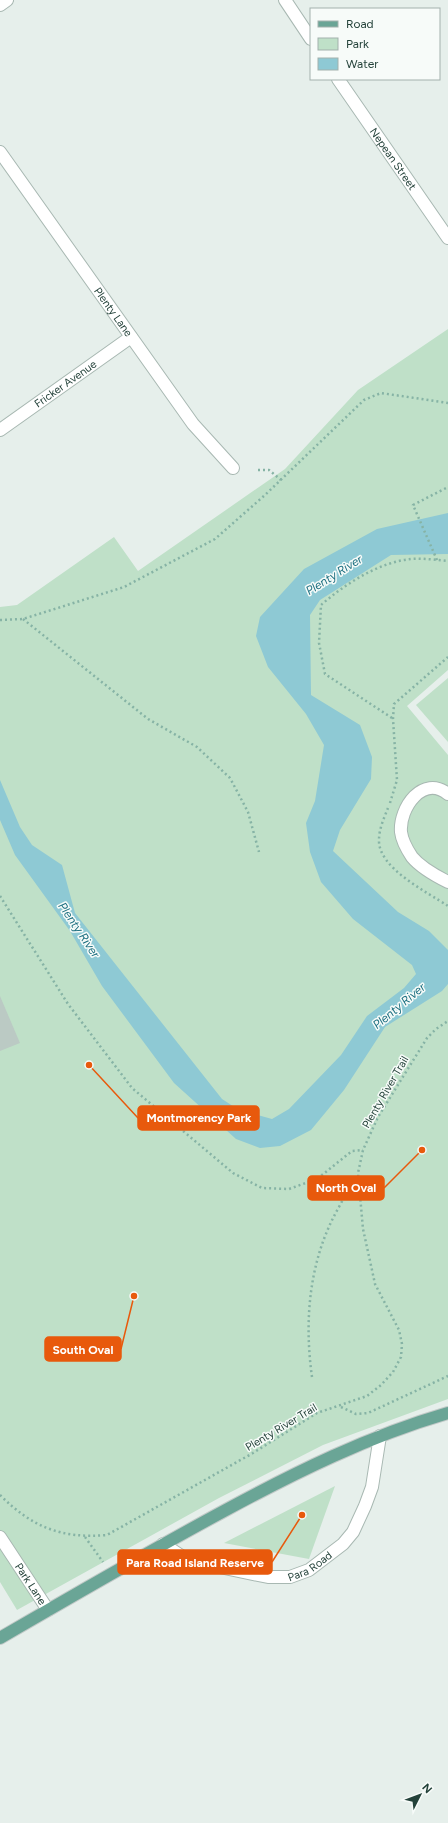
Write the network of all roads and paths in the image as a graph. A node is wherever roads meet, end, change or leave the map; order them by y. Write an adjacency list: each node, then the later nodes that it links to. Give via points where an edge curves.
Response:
1 (7, 0): 3 (street)
2 (285, 0): 4 (street)
3 (0, 5)
4 (310, 38)
5 (339, 80): 7 (street, Nepean Street)
6 (0, 152): 8 (street, Plenty Lane)
7 (448, 238)
8 (131, 337): 10 (street, Fricker Avenue); 11 (street, Plenty Lane, via 193,424)
9 (448, 404): 13 (path, via 381,393 364,400)
10 (0, 430)
11 (232, 468)
12 (258, 470): 13 (path, via 269,470)
13 (281, 480): 17 (path, via 215,539 124,587)
14 (448, 487): 15 (path, via 414,505)
15 (437, 560): 16 (path); 19 (path, via 411,559 394,562 356,580 322,605 319,643 325,674 386,716)
16 (448, 561)
17 (23, 618): 18 (path); 21 (path, via 148,719 197,746 230,778 248,812)
18 (0, 620)
19 (393, 718)
20 (448, 794): 22 (street, via 440,788 429,787 420,792 408,807 401,823 401,834 413,858 434,875)
21 (259, 852)
22 (448, 882)
23 (0, 896): 25 (path, via 68,1004 132,1088 233,1173 262,1188 289,1189 322,1175 352,1151)
24 (448, 1021): 25 (path, Plenty River Trail, via 427,1038 378,1117)
25 (363, 1150): 26 (path, Plenty River Trail)
26 (358, 1185): 28 (path, via 348,1191 336,1212 324,1235 317,1258 308,1328); 29 (path, Plenty River Trail, via 363,1229 372,1270 376,1284 399,1330 401,1357 381,1385 367,1396)
27 (448, 1376): 29 (path, via 368,1413 356,1414)
28 (312, 1377)
29 (341, 1406): 34 (path, Plenty River Trail, via 317,1413 253,1453 107,1535)
30 (448, 1413): 31 (main road)
31 (380, 1436): 35 (main road, via 277,1483); 35 (street, Para Road, via 372,1487 359,1521 344,1544 309,1570 290,1577 268,1577 196,1562)
32 (0, 1495): 34 (path, Plenty River Trail, via 26,1517 54,1531)
33 (0, 1537): 37 (street, Park Lane)
34 (85, 1537): 36 (path)
35 (163, 1544): 36 (main road)
36 (112, 1574): 37 (main road)
37 (48, 1610): 38 (main road)
38 (0, 1638)

